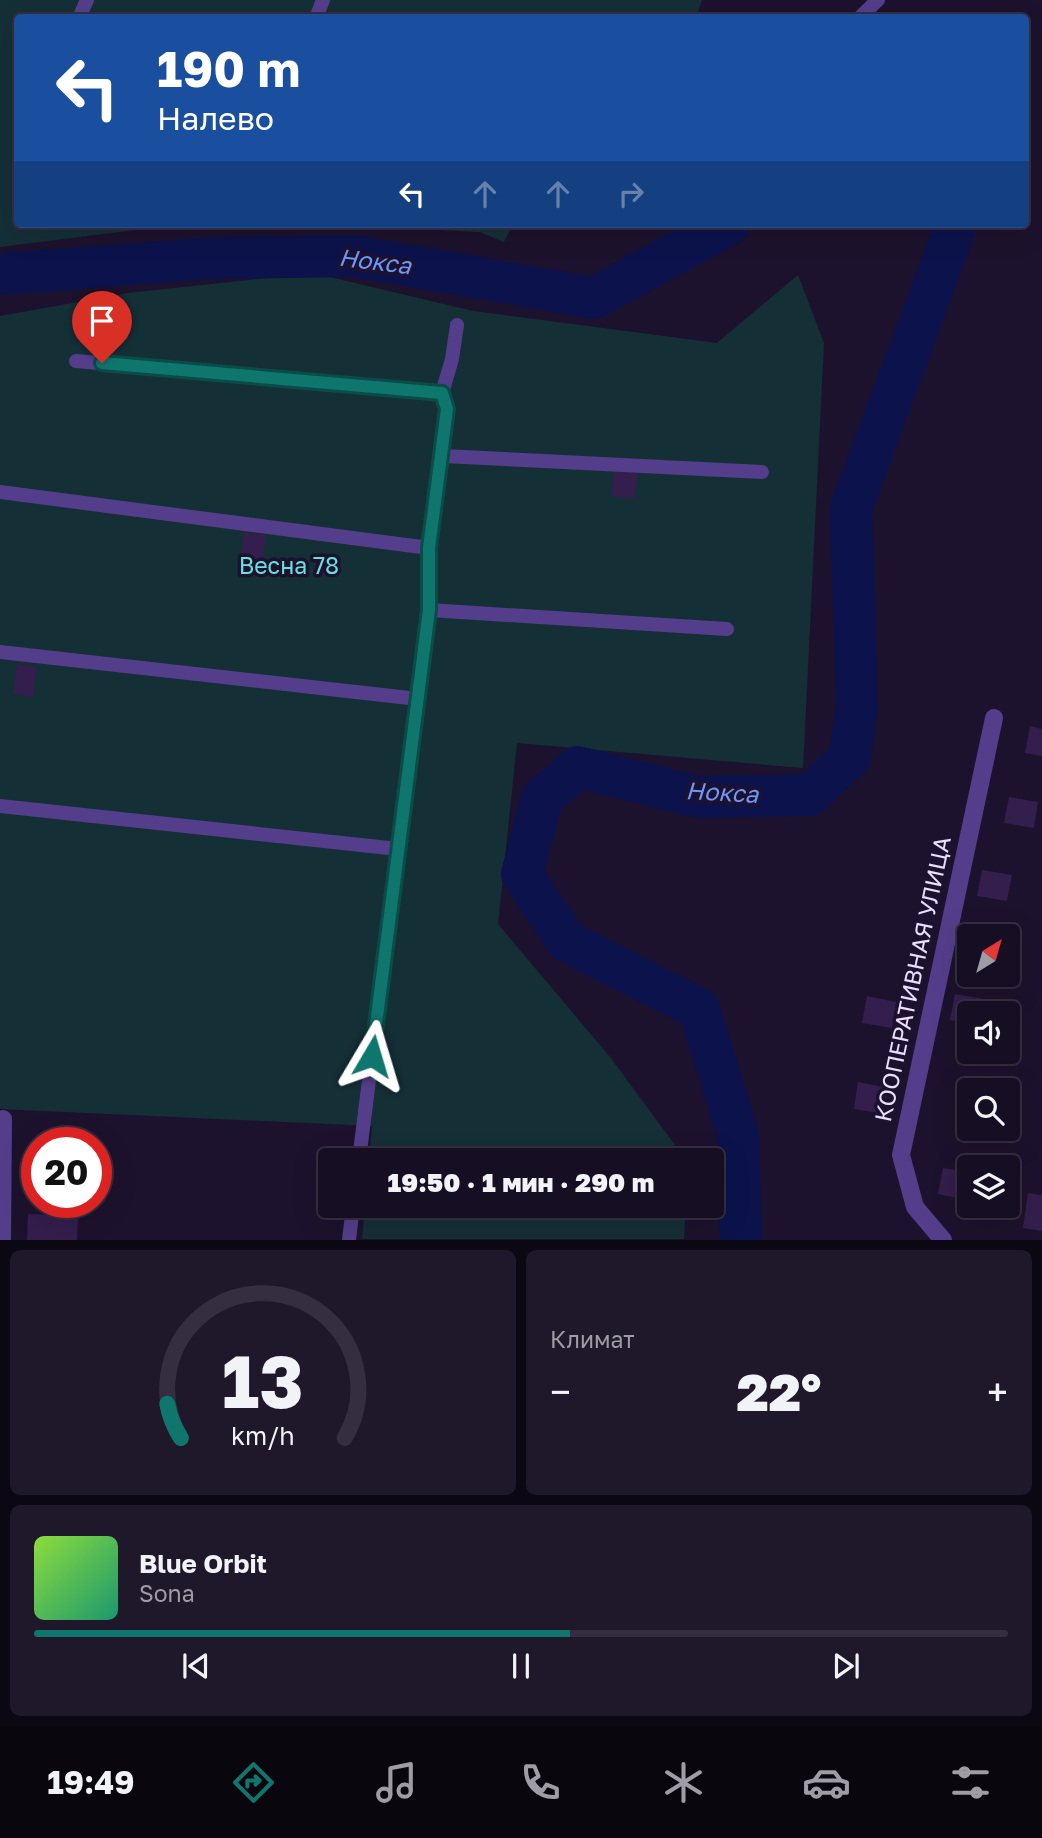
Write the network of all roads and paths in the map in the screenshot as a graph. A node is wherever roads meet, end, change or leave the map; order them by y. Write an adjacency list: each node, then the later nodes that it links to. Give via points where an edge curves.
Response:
1 (877, 0): 2 (lane)
2 (863, 14)
3 (457, 325): 5 (lane)
4 (76, 361): 5 (lane)
5 (442, 393): 6 (lane, via 447,409)
6 (443, 456): 7 (lane); 9 (lane)
7 (762, 472)
8 (0, 492): 9 (lane)
9 (429, 548): 10 (lane)
10 (429, 610): 11 (lane); 13 (lane)
11 (727, 629)
12 (0, 652): 13 (lane)
13 (418, 699): 16 (lane)
14 (994, 718): 22 (street, КООПЕРАТИВНАЯ УЛИЦА, via 901,1155 915,1207)
15 (0, 806): 16 (lane)
16 (398, 849): 18 (lane)
17 (3, 1119): 20 (street)
18 (361, 1148)
19 (352, 1218): 21 (lane)
20 (2, 1240)
21 (349, 1240)
22 (943, 1240)

